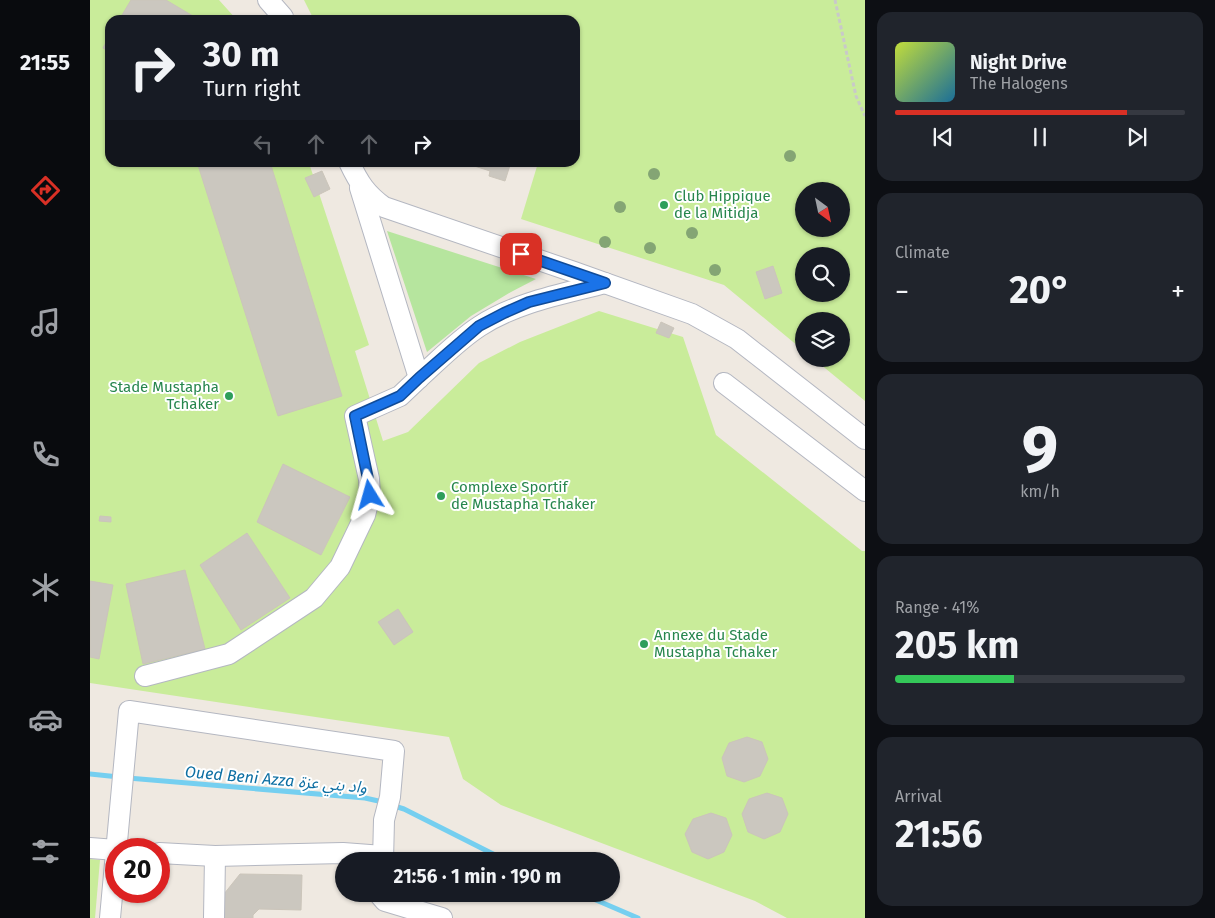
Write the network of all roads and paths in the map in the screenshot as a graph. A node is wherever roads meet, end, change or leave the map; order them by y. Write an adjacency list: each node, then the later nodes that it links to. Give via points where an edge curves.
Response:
1 (268, 0): 3 (street)
2 (835, 0): 4 (path, via 856,96)
3 (281, 12)
4 (865, 116)
5 (351, 167): 6 (street)
6 (358, 182): 7 (street, via 374,200 396,212); 8 (street)
7 (605, 283): 8 (street, via 529,302 504,313 479,326); 10 (street, via 715,325)
8 (419, 378): 12 (street, via 400,396 355,416 370,495 365,515 340,567 314,598 229,654)
9 (724, 383): 11 (street)
10 (865, 439)
11 (865, 491)
12 (145, 676)
13 (117, 838): 16 (street, via 129,712 394,751 390,797 384,820)
14 (90, 848): 15 (street)
15 (105, 849)
16 (383, 852)
17 (170, 854): 18 (street)
18 (215, 856): 19 (street); 23 (street)
19 (335, 857)
20 (383, 902): 24 (street)
21 (111, 903): 22 (street)
22 (110, 918)
23 (214, 918)
24 (442, 918)

